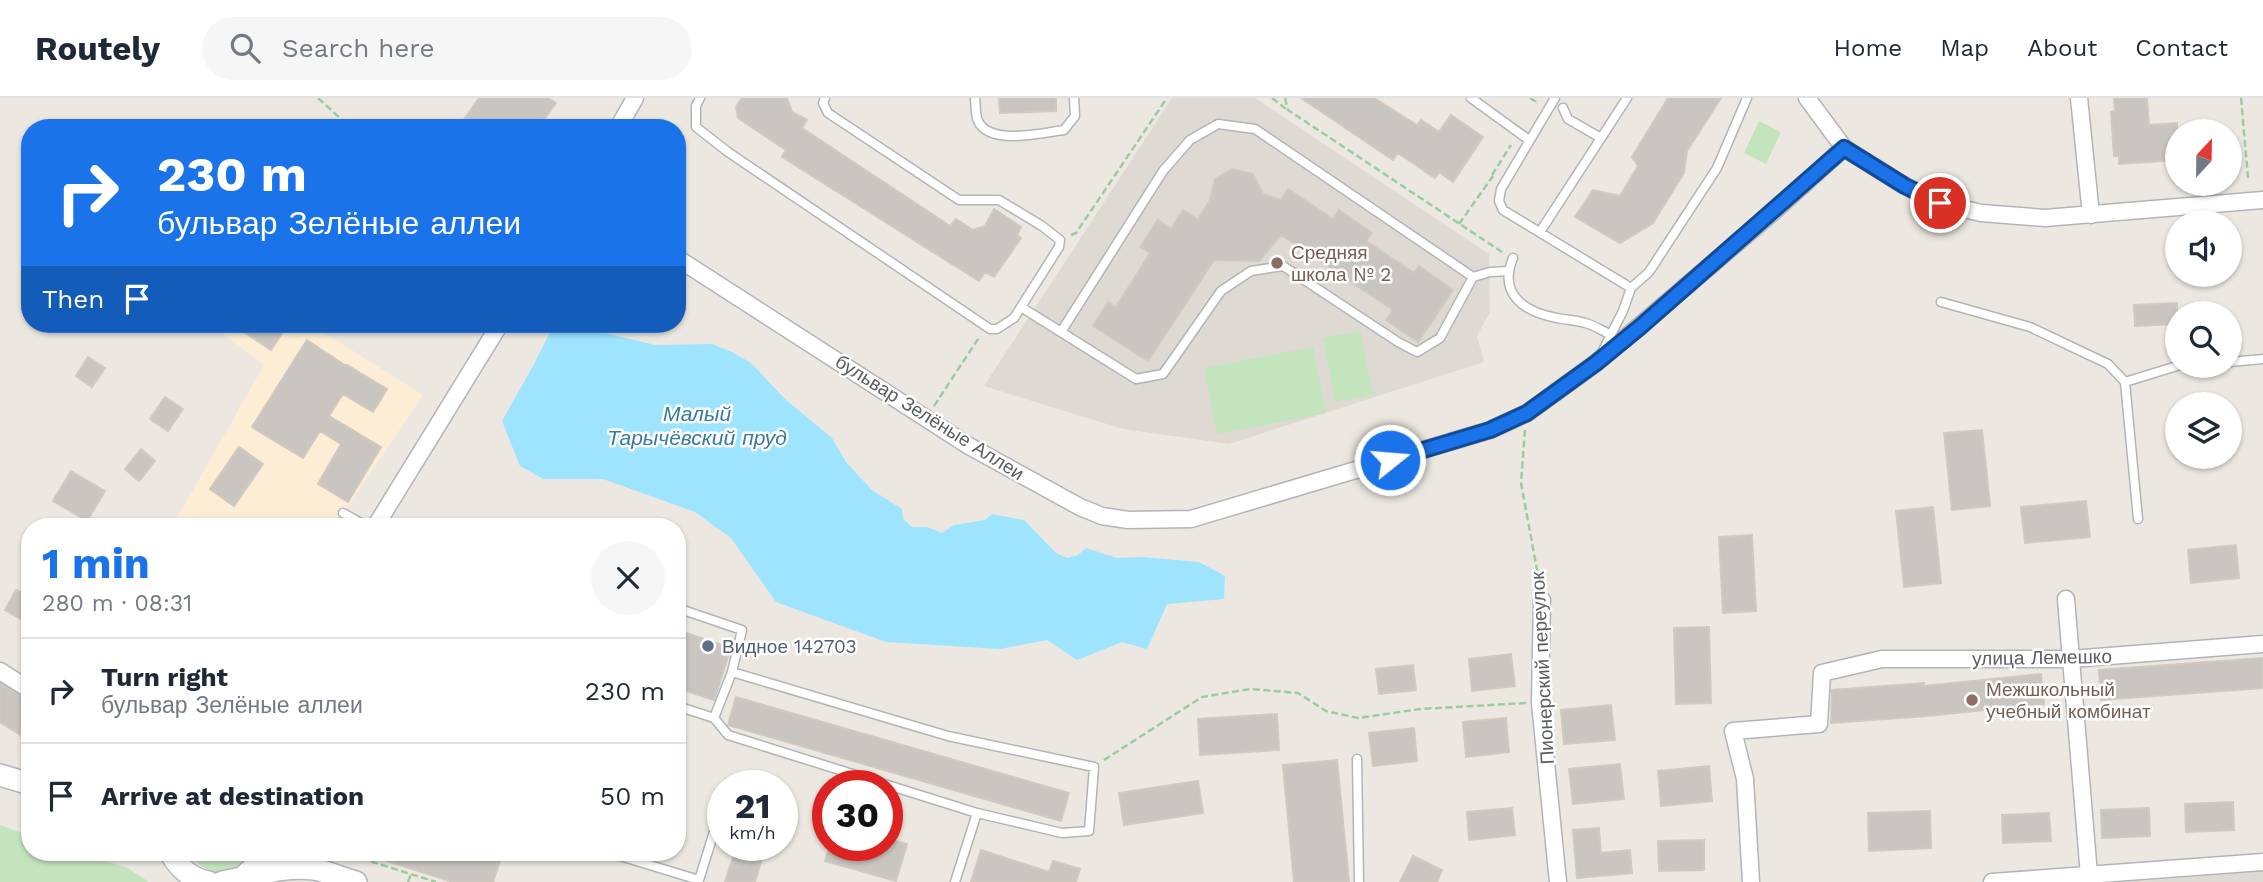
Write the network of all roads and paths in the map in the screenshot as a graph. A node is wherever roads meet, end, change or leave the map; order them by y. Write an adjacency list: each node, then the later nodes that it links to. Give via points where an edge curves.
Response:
1 (318, 98): 19 (path)
2 (634, 98): 20 (street)
3 (700, 98): 38 (lane, via 694,118 703,134)
4 (825, 98): 30 (lane, via 828,113 959,200 999,200)
5 (975, 98): 6 (lane, via 977,119 983,128 1001,137 1064,130 1075,116)
6 (1074, 98)
7 (1167, 98): 30 (path, via 1076,233)
8 (1272, 98): 18 (path)
9 (1285, 98): 18 (path)
10 (1471, 98): 22 (lane)
11 (1555, 98): 22 (lane)
12 (1627, 98): 21 (lane)
13 (1747, 98): 35 (lane, via 1717,168 1649,272)
14 (1807, 98): 23 (street)
15 (2079, 98): 27 (street)
16 (2241, 98): 24 (path)
17 (1563, 108): 21 (lane, via 1568,119)
18 (1288, 110): 28 (path)
19 (341, 119)
20 (623, 119)
21 (1601, 138): 29 (lane)
22 (1529, 140): 25 (lane)
23 (1844, 148): 27 (street, via 1940,203 1981,214); 44 (street, бульвар Зелёные Аллеи)
24 (2248, 178)
25 (1504, 183): 28 (path, via 1492,175); 29 (lane, via 1499,195 1503,210)
26 (2263, 200): 27 (street)
27 (2091, 215)
28 (1459, 224): 31 (path)
29 (1540, 232): 35 (lane)
30 (1060, 240): 37 (lane)
31 (1513, 258): 33 (lane)
32 (686, 264): 48 (street, бульвар Зелёные Аллеи)
33 (1509, 271): 34 (lane); 41 (lane, via 1511,292 1534,312 1585,323)
34 (1473, 277): 39 (lane, via 1440,338 1418,352 1283,266 1251,271 1221,290 1163,374 1136,379); 39 (lane, via 1255,128 1218,124 1190,140 1163,171)
35 (1631, 288): 41 (lane)
36 (1941, 302): 46 (lane, via 2030,327 2108,363)
37 (1021, 307): 38 (lane, via 997,329); 39 (lane)
38 (986, 326): 48 (path)
39 (1061, 332)
40 (494, 333): 51 (street)
41 (1610, 334): 44 (lane)
42 (2263, 359): 43 (lane)
43 (2242, 361)
44 (1596, 363): 47 (street, бульвар Зелёные Аллеи)
45 (2165, 370): 46 (lane)
46 (2125, 382): 52 (lane)
47 (1527, 413): 48 (street, бульвар Зелёные Аллеи, via 1490,430 1178,520 1102,516 969,446); 54 (path, Пионерский переулок, via 1521,483)
48 (926, 418)
49 (344, 513): 50 (lane)
50 (356, 518)
51 (378, 518)
52 (2138, 519)
53 (2066, 599): 57 (street)
54 (1542, 600): 61 (street, Пионерский переулок)
55 (686, 611): 59 (lane, via 742,630)
56 (2263, 644): 57 (street, улица Лемешко)
57 (2071, 660): 78 (street); 87 (street, улица Лемешко, via 1882,659 1822,673 1819,724 1733,731 1745,779)
58 (0, 671): 60 (street)
59 (732, 672): 63 (lane); 65 (lane, via 948,736)
60 (21, 684)
61 (1540, 703): 65 (path, via 1420,709 1358,718 1326,711 1298,693 1250,689 1202,697); 86 (street, Пионерский переулок)
62 (686, 709): 63 (lane)
63 (714, 718): 68 (lane, via 728,735)
64 (1357, 759): 85 (lane)
65 (1094, 767): 68 (lane, via 1089,831 1062,833)
66 (0, 775): 67 (main road)
67 (21, 781)
68 (977, 813): 84 (lane)
69 (707, 854): 74 (lane, via 699,880)
70 (173, 861): 80 (main road, via 192,877)
71 (260, 861): 79 (main road)
72 (304, 861): 76 (main road)
73 (370, 861): 77 (path)
74 (637, 861)
75 (2263, 862): 78 (street)
76 (316, 870): 79 (main road, via 290,869); 81 (main road)
77 (411, 874): 82 (path); 83 (path)
78 (2089, 874): 88 (street)
79 (234, 880)
80 (209, 882)
81 (356, 882)
82 (408, 882)
83 (436, 882)
84 (956, 882)
85 (1359, 882)
86 (1558, 882)
87 (1751, 882)
88 (1992, 882)

